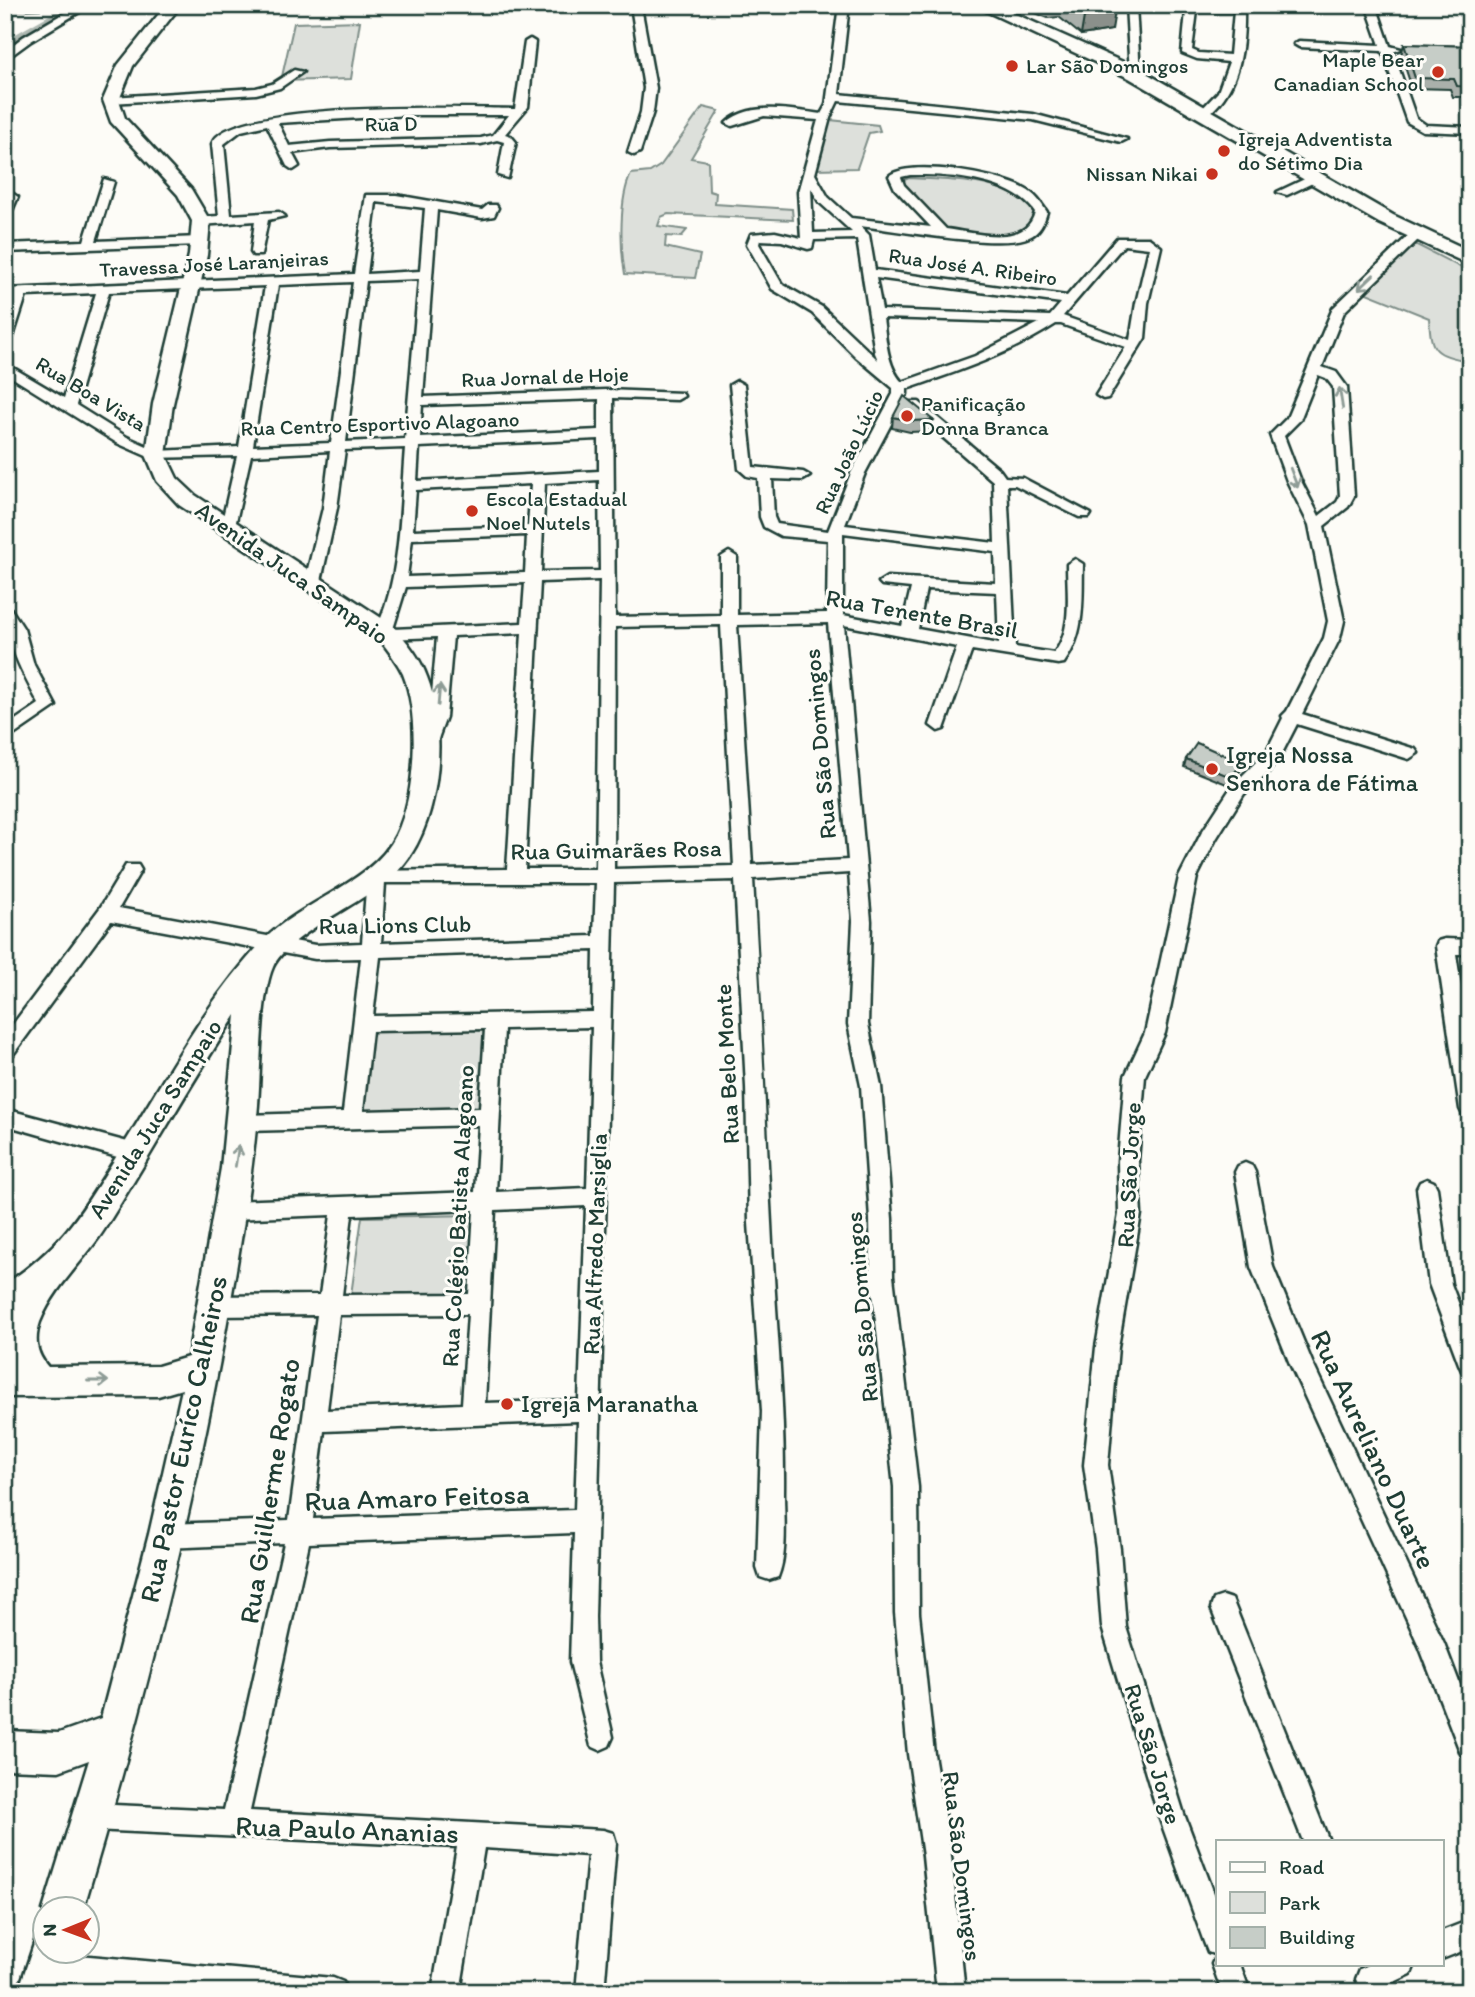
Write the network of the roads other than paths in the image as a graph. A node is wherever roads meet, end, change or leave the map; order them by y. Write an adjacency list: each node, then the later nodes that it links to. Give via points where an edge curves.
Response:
1 (86, 5): 10 (street)
2 (174, 5): 20 (main road, via 126,65)
3 (633, 5): 31 (street, via 650,88)
4 (844, 5): 19 (street)
5 (981, 5): 18 (main road)
6 (1130, 5): 18 (street)
7 (1371, 5): 13 (street)
8 (1239, 7): 16 (street); 16 (street, via 1194,8 1186,51 1197,57)
9 (6, 39): 10 (street)
10 (23, 39): 15 (street)
11 (530, 41): 21 (street)
12 (1299, 44): 13 (street)
13 (1387, 48): 14 (street); 27 (street, via 1408,115 1418,126)
14 (1414, 49)
15 (5, 57)
16 (1235, 59): 22 (street, via 1223,95)
17 (298, 72): 20 (street, via 276,86 256,91)
18 (1135, 74): 22 (main road)
19 (834, 97): 23 (street); 29 (street, via 1023,116)
20 (111, 100): 46 (main road, via 117,119 185,193)
21 (520, 112): 26 (street); 28 (street)
22 (1204, 113): 36 (main road)
23 (824, 118): 25 (street, via 762,114 742,116); 34 (street)
24 (271, 121): 26 (street, via 301,116); 30 (street); 45 (street, via 228,133 218,142)
25 (732, 123)
26 (383, 129): 28 (street, Rua D, via 481,141); 30 (street, Rua D); 32 (street)
27 (1470, 130)
28 (497, 137): 35 (street, via 510,140)
29 (1121, 139)
30 (285, 150): 33 (street)
31 (634, 152)
32 (379, 159)
33 (293, 166)
34 (809, 174): 47 (street, via 823,199); 52 (street, via 804,192)
35 (504, 175)
36 (1315, 179): 38 (street); 50 (main road)
37 (108, 182): 53 (street)
38 (1283, 192)
39 (12, 197): 42 (street)
40 (431, 206): 41 (street); 58 (street); 59 (street, via 370,198)
41 (488, 211)
42 (5, 213)
43 (279, 216): 44 (street)
44 (262, 217): 45 (street); 55 (street)
45 (225, 219): 46 (street)
46 (201, 221): 51 (main road)
47 (847, 221): 48 (street); 49 (street)
48 (940, 231): 48 (street, via 895,176 916,171 984,178 1024,194 1041,212 1029,233 1016,239)
49 (863, 235): 52 (street); 57 (street)
50 (1416, 235): 56 (main road); 71 (street, one-way to 71, via 1338,311)
51 (200, 241): 53 (street); 61 (main road)
52 (807, 241): 72 (street, via 768,236 755,237 753,244 777,286 817,310)
53 (89, 244): 54 (street)
54 (5, 248)
55 (257, 252)
56 (1470, 259)
57 (871, 272): 65 (street, Rua José A. Ribeiro); 66 (street)
58 (424, 275): 59 (street, Travessa José Laranjeiras); 78 (street)
59 (359, 277): 60 (street, Travessa José Laranjeiras); 82 (street)
60 (272, 280): 61 (street, Travessa José Laranjeiras); 83 (street)
61 (191, 284): 62 (street, Travessa José Laranjeiras); 84 (main road)
62 (104, 288): 64 (street, Travessa José Laranjeiras); 79 (street)
63 (5, 293): 64 (street, Travessa José Laranjeiras)
64 (21, 293): 68 (street)
65 (1069, 300): 67 (street); 69 (street, via 1121,241 1149,242 1155,247 1155,256)
66 (877, 314): 67 (street); 72 (street)
67 (1054, 320): 69 (street); 74 (street, via 980,359)
68 (5, 340)
69 (1135, 346): 76 (street)
70 (5, 368): 79 (street, Rua Boa Vista)
71 (1316, 369): 92 (street, Rua São Jorge, one-way to 92, via 1293,420 1277,435); 92 (street, one-way to 71, via 1347,496 1340,387 1331,375)
72 (889, 376): 74 (street)
73 (737, 385): 85 (street, via 745,467)
74 (900, 391): 89 (street); 95 (street, Rua João Lúcio, via 858,473)
75 (606, 394): 77 (street, Rua Jornal de Hoje); 78 (street, Rua Jornal de Hoje); 80 (street, Rua Alfredo Marsiglia)
76 (1103, 395)
77 (677, 396)
78 (414, 401): 81 (street)
79 (68, 407): 84 (street, Rua Boa Vista)
80 (607, 435): 81 (street, Rua Centro Esportivo Alagoano); 86 (street, Rua Alfredo Marsiglia)
81 (412, 443): 82 (street, Rua Centro Esportivo Alagoano); 90 (street)
82 (339, 445): 83 (street, Rua Centro Esportivo Alagoano); 102 (street)
83 (246, 451): 84 (street, Rua Centro Esportivo Alagoano); 93 (street)
84 (156, 455): 93 (main road, Avenida Juca Sampaio, via 176,491)
85 (765, 474): 87 (street); 95 (street, via 771,527)
86 (607, 475): 88 (street); 100 (street, Rua Alfredo Marsiglia)
87 (803, 476)
88 (538, 480): 90 (street); 94 (street)
89 (1000, 481): 91 (street, via 1018,481); 97 (street)
90 (410, 486): 96 (street)
91 (1084, 514)
92 (1316, 525): 117 (street, Rua São Jorge, via 1336,621 1332,638)
93 (229, 526): 102 (main road, Avenida Juca Sampaio)
94 (535, 530): 96 (street); 101 (street)
95 (835, 532): 97 (street); 109 (street, Rua João Lúcio)
96 (405, 535): 103 (street)
97 (1002, 548): 106 (street)
98 (729, 556): 108 (street, Rua Belo Monte)
99 (1075, 564): 116 (street, Rua Tenente Brasil, via 1071,635 1063,654 1058,659)
100 (609, 575): 101 (street); 110 (street, Rua Alfredo Marsiglia)
101 (531, 579): 103 (street); 111 (street)
102 (313, 581): 113 (main road, Avenida Juca Sampaio)
103 (399, 582): 113 (street)
104 (887, 582): 105 (street)
105 (919, 585): 106 (street); 114 (street)
106 (1006, 588): 116 (street)
107 (5, 614): 119 (street, via 16,629 26,666 48,706)
108 (729, 618): 109 (street, Rua Tenente Brasil); 110 (street, Rua Tenente Brasil); 124 (street, Rua Belo Monte)
109 (835, 618): 114 (street, Rua Tenente Brasil); 122 (street, Rua São Domingos)
110 (609, 622): 125 (street, Rua Alfredo Marsiglia)
111 (530, 628): 112 (street); 127 (street)
112 (445, 631): 113 (street); 121 (street, one-way to 112, via 438,717)
113 (385, 632): 121 (main road, Avenida Juca Sampaio, via 404,654 422,695)
114 (909, 633): 115 (street, Rua Tenente Brasil)
115 (966, 644): 116 (street, Rua Tenente Brasil); 118 (street)
116 (1007, 651)
117 (1290, 716): 120 (street); 181 (street, Rua São Jorge, via 1273,755 1238,790 1188,877 1155,1032 1135,1076 1128,1161 1130,1214 1107,1347 1096,1465 1114,1627 1171,1814)
118 (938, 725)
119 (5, 736)
120 (1409, 753)
121 (424, 757): 126 (main road, Avenida Juca Sampaio, via 422,792 410,834)
122 (856, 866): 124 (street, Rua Guimarães Rosa); 190 (street, Rua São Domingos, via 862,956 858,1024 871,1086 881,1264 906,1487 907,1613)
123 (132, 870): 128 (street)
124 (743, 873): 125 (street, Rua Guimarães Rosa); 167 (street, Rua Belo Monte, via 773,1411)
125 (606, 874): 127 (street, Rua Guimarães Rosa); 129 (street, Rua Alfredo Marsiglia)
126 (376, 876): 127 (street, Rua Guimarães Rosa); 131 (street); 132 (main road, Avenida Juca Sampaio, via 327,906)
127 (516, 876)
128 (107, 913): 132 (street, Rua Lions Club); 137 (street)
129 (604, 943): 131 (street, Rua Lions Club); 133 (street, Rua Alfredo Marsiglia)
130 (1470, 947): 136 (street, via 1445,946)
131 (371, 951): 132 (street, Rua Lions Club); 135 (street)
132 (269, 953): 138 (main road, Avenida Juca Sampaio); 139 (main road, Rua Pastor Euríco Calheiros, via 250,1004)
133 (602, 1019): 134 (street); 148 (street, Rua Alfredo Marsiglia)
134 (495, 1023): 135 (street); 141 (street, Rua Colégio Batista Alagoano)
135 (362, 1024): 143 (street)
136 (1464, 1038): 140 (street)
137 (6, 1049)
138 (197, 1049): 139 (main road, via 224,1043); 145 (main road, Avenida Juca Sampaio)
139 (247, 1052): 144 (main road, Rua Pastor Euríco Calheiros)
140 (1470, 1109)
141 (490, 1116): 143 (street); 149 (street, Rua Colégio Batista Alagoano)
142 (5, 1117): 145 (street)
143 (352, 1120): 144 (street)
144 (242, 1123): 151 (main road, Rua Pastor Euríco Calheiros, one-way to 144)
145 (135, 1153): 152 (main road, Avenida Juca Sampaio)
146 (1245, 1172): 171 (street, Rua Aureliano Duarte, via 1262,1267 1307,1376 1431,1643)
147 (1427, 1188): 157 (street, via 1440,1283)
148 (597, 1197): 149 (street); 161 (street, Rua Alfredo Marsiglia)
149 (485, 1202): 150 (street); 155 (street, Rua Colégio Batista Alagoano)
150 (343, 1206): 151 (street); 154 (street, Rua Guilherme Rogato)
151 (229, 1210): 156 (main road, Rua Pastor Euríco Calheiros)
152 (58, 1265): 153 (main road, Avenida Juca Sampaio); 158 (main road, via 20,1332 23,1361)
153 (5, 1302)
154 (330, 1304): 155 (street); 156 (street); 163 (street, Rua Guilherme Rogato)
155 (481, 1304): 162 (street, Rua Colégio Batista Alagoano)
156 (214, 1306): 160 (main road, Rua Pastor Euríco Calheiros)
157 (1470, 1364)
158 (40, 1381): 159 (main road); 160 (main road, one-way to 160)
159 (5, 1382)
160 (198, 1383): 166 (main road, Rua Pastor Euríco Calheiros)
161 (590, 1410): 162 (street); 164 (street, Rua Alfredo Marsiglia)
162 (473, 1413): 163 (street)
163 (312, 1421): 165 (street, Rua Guilherme Rogato)
164 (587, 1521): 165 (street, Rua Amaro Feitosa); 170 (street, Rua Alfredo Marsiglia, via 583,1661)
165 (299, 1531): 166 (street, Rua Amaro Feitosa); 176 (street, Rua Guilherme Rogato)
166 (165, 1536): 169 (main road, Rua Pastor Euríco Calheiros)
167 (769, 1568)
168 (1223, 1608): 178 (street)
169 (116, 1731): 173 (main road); 174 (main road, Rua Pastor Euríco Calheiros)
170 (600, 1737)
171 (1470, 1745)
172 (5, 1750): 173 (main road)
173 (59, 1752): 174 (main road, via 86,1763)
174 (103, 1779): 175 (main road, Rua Pastor Euríco Calheiros)
175 (92, 1817): 176 (street, Rua Paulo Ananias); 179 (main road, Rua Pastor Euríco Calheiros)
176 (234, 1825): 177 (street, Rua Paulo Ananias)
177 (473, 1834): 188 (street); 189 (street, Rua Paulo Ananias, via 603,1843)
178 (1316, 1840)
179 (67, 1896)
180 (1470, 1934): 182 (street)
181 (1216, 1937)
182 (1444, 1944)
183 (1227, 1966): 191 (street)
184 (1396, 1966): 186 (street)
185 (44, 1970): 187 (street)
186 (1369, 1978)
187 (334, 1992)
188 (446, 1992)
189 (590, 1992)
190 (951, 1992)
191 (1236, 1992)

